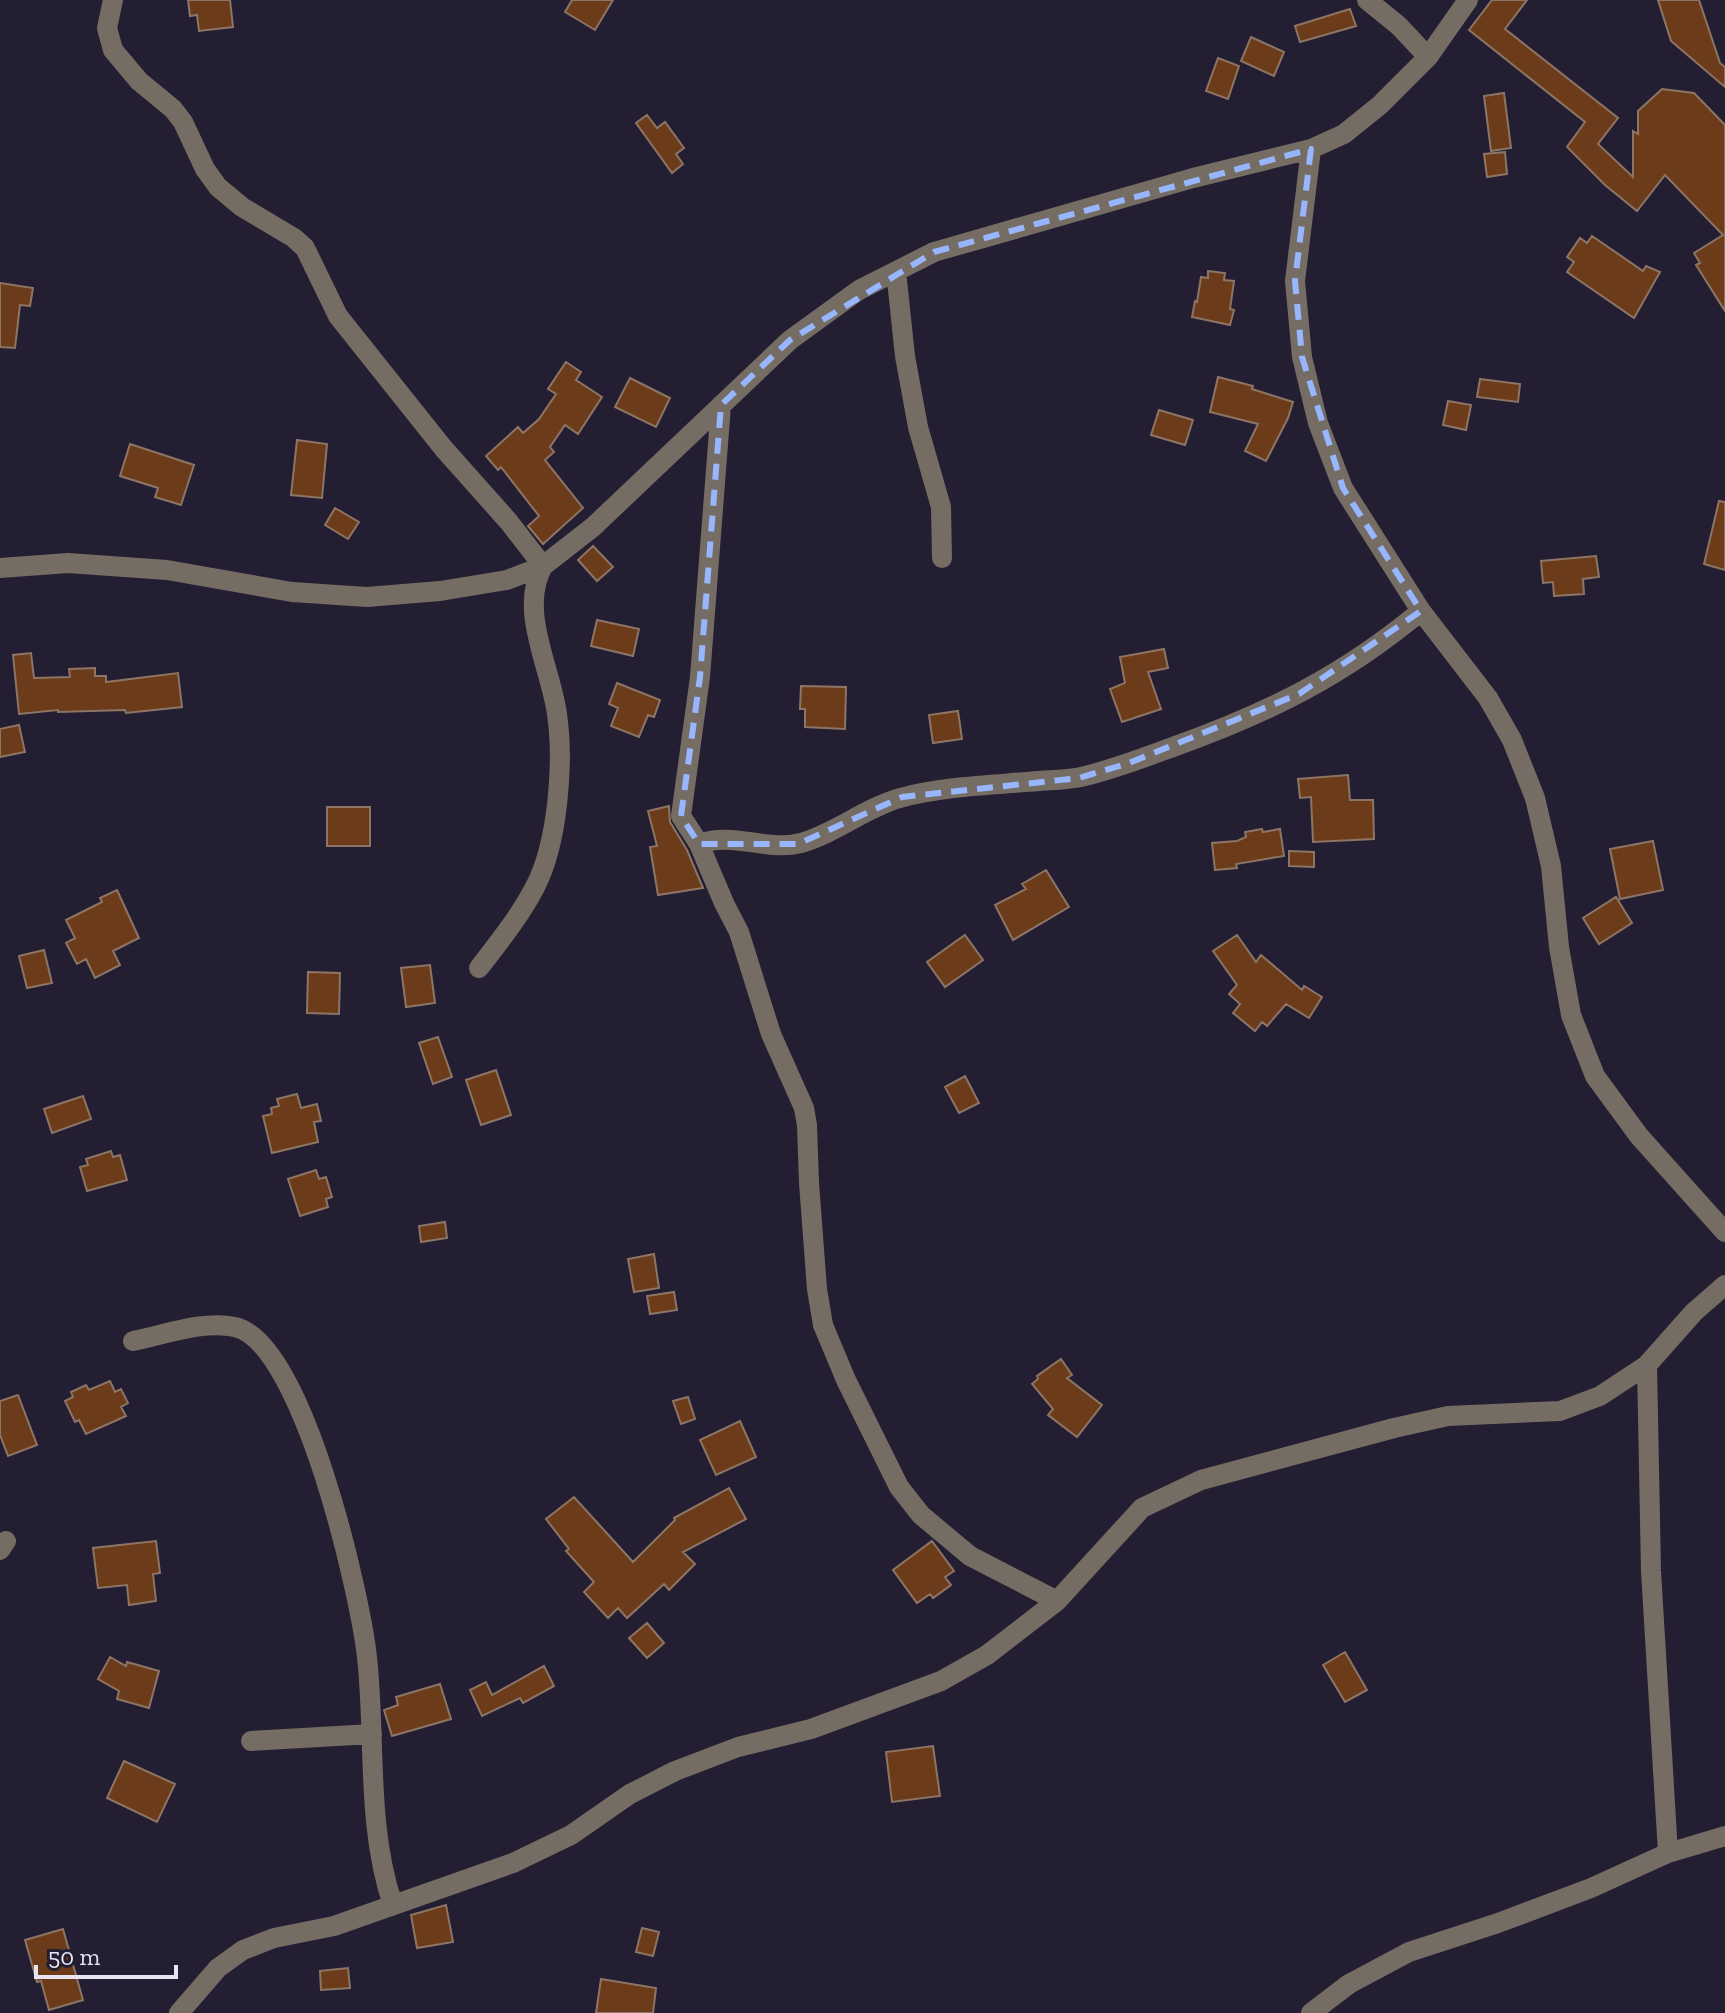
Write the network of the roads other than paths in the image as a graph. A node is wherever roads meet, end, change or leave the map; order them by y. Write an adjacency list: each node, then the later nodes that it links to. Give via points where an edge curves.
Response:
1 (1367, 0): 4 (street)
2 (1468, 0): 4 (street)
3 (110, 1): 9 (street, via 107,28 113,50 178,116 218,187 305,248 338,316)
4 (1428, 57): 5 (street, via 1344,134)
5 (1311, 149): 6 (street, via 934,252); 11 (street, via 1295,281 1302,357 1318,423 1343,488)
6 (896, 271): 7 (street, via 859,290 790,340); 8 (street, via 918,427 941,507)
7 (721, 405): 9 (street, via 593,527); 12 (street, via 700,677 681,816)
8 (942, 558)
9 (543, 566): 10 (street, via 507,580 367,597 292,592 153,569 68,563); 13 (street, via 533,590 557,714 557,805 537,884)
10 (0, 567)
11 (1421, 611): 12 (street, via 1364,656 1299,694 1232,727 1129,763 1079,778 902,797 798,844 722,839); 14 (street, via 1488,698 1529,784 1551,866 1571,1015 1595,1076 1639,1136)
12 (699, 844): 18 (street, via 739,932 771,1034 804,1108 817,1289 823,1325 846,1380 899,1487 921,1515 970,1556)
13 (479, 968)
14 (1725, 1232)
15 (1725, 1285): 17 (street)
16 (133, 1341): 19 (street, via 213,1325 238,1327 261,1344 284,1376 318,1453 357,1597)
17 (1647, 1365): 18 (street, via 1600,1396 1560,1411 1448,1416 1201,1480 1142,1508); 22 (street, via 1651,1571)
18 (1057, 1601): 23 (street, via 987,1655 941,1681 675,1771 571,1835 513,1863)
19 (372, 1734): 20 (street); 23 (street, via 379,1856)
20 (251, 1741)
21 (1725, 1836): 22 (street)
22 (1668, 1853): 25 (street, via 1591,1888 1409,1952 1349,1984)
23 (393, 1905): 24 (street, via 243,1950 218,1968)
24 (179, 2013)
25 (1311, 2013)

